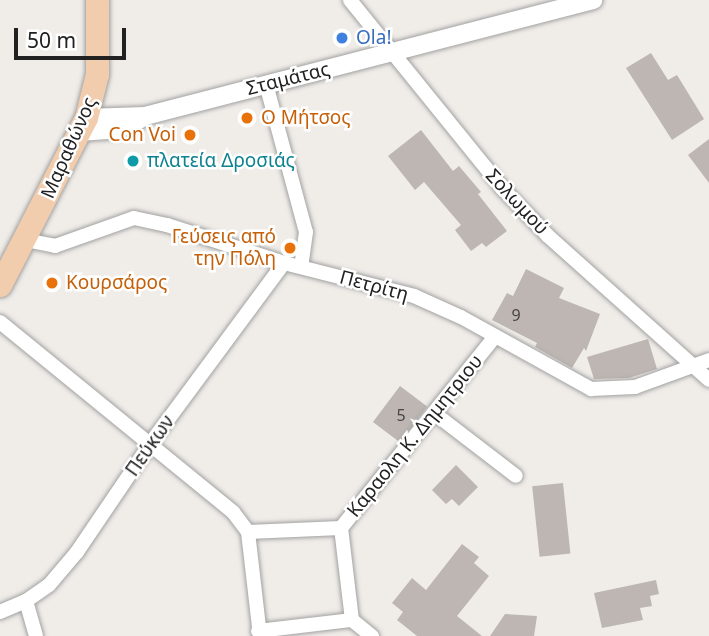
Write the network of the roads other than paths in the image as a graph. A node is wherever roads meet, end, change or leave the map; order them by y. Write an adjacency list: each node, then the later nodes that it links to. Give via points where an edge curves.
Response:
1 (97, 0): 6 (main road, Μαραθώνος, via 97,74)
2 (350, 0): 4 (street, Σολωμού)
3 (593, 0): 4 (street, Σταμάτας)
4 (393, 52): 5 (street, Σταμάτας); 14 (street, Σολωμού, via 502,188 548,236)
5 (267, 84): 6 (street, Σταμάτας, via 145,116); 9 (street, via 306,232)
6 (83, 125): 7 (main road, Μαραθώνος)
7 (25, 240): 8 (street, Πετρίτη, via 55,246 139,218); 10 (main road, Μαραθώνος)
8 (284, 263): 9 (street, Πετρίτη); 17 (street, Πεύκων)
9 (301, 267): 12 (street, Πετρίτη, via 414,296)
10 (0, 285)
11 (0, 322): 17 (street)
12 (494, 338): 14 (street, Πετρίτη, via 591,389 635,387); 16 (street, Καραολη Κ. Δημητριου)
13 (709, 360): 14 (street, Πετρίτη)
14 (695, 366): 15 (street, Σολωμού)
15 (709, 380)
16 (434, 414): 18 (street); 19 (street, Καραολη Κ. Δημητριου)
17 (150, 444): 20 (street, via 233,512); 21 (street, Πεύκων, via 77,551 49,585)
18 (516, 476)
19 (341, 528): 20 (street); 23 (street, Καραολη Κ. Δημητριου)
20 (248, 532): 24 (street)
21 (26, 601): 22 (street, Πεύκων); 25 (street)
22 (0, 612)
23 (352, 620): 24 (street); 26 (street)
24 (259, 633)
25 (36, 636)
26 (372, 636)

